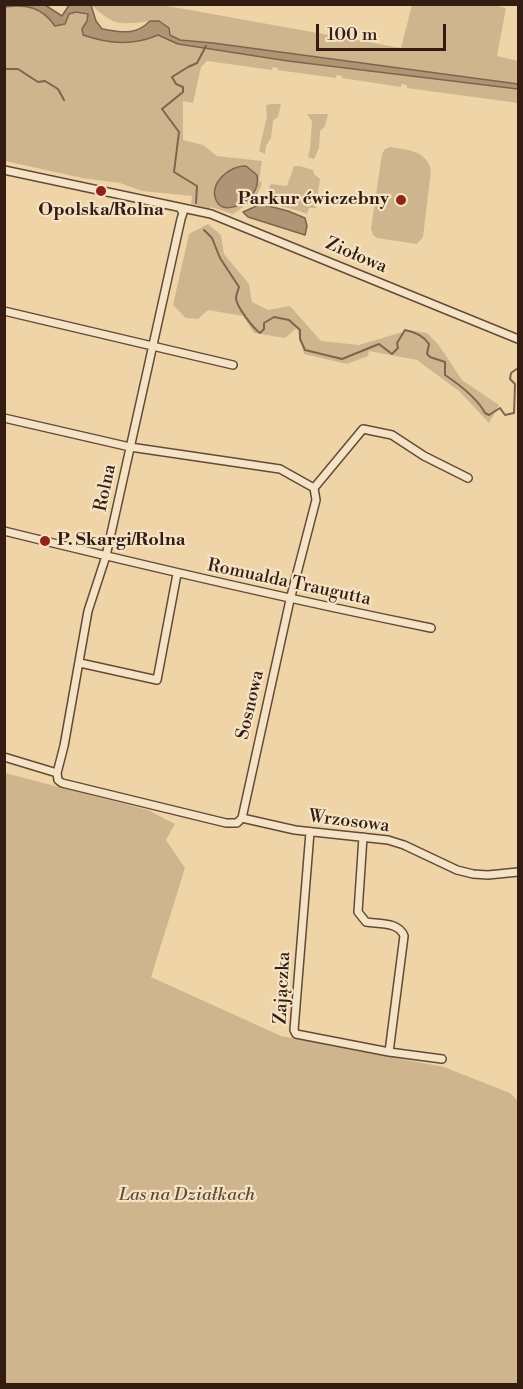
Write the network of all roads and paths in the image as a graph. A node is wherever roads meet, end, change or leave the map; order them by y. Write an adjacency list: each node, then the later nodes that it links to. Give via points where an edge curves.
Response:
1 (4, 170): 2 (street, Ziołowa)
2 (180, 208): 4 (street, Ziołowa, via 211,214); 5 (street, Rolna, via 183,213)
3 (4, 311): 5 (street)
4 (519, 339)
5 (152, 346): 6 (street); 8 (street, Rolna)
6 (233, 365)
7 (4, 418): 8 (street)
8 (130, 447): 10 (street, via 280,469); 12 (street, Rolna)
9 (468, 478): 10 (street, via 423,456 392,435 363,429)
10 (314, 488): 14 (street, Sosnowa, via 316,500)
11 (4, 531): 12 (street, Romualda Traugutta)
12 (106, 556): 13 (street, Romualda Traugutta); 16 (street, Rolna, via 88,611)
13 (177, 574): 14 (street, Romualda Traugutta); 16 (street, via 157,680)
14 (290, 600): 15 (street, Romualda Traugutta); 19 (street, Sosnowa)
15 (431, 628)
16 (80, 663): 18 (street, Rolna)
17 (4, 757): 18 (street, Wrzosowa)
18 (57, 774): 19 (street, Wrzosowa, via 62,783 222,822 235,824)
19 (242, 818): 20 (street, Wrzosowa)
20 (310, 832): 21 (street, Wrzosowa); 23 (street, Zajączka, via 294,1030 296,1034)
21 (363, 837): 22 (street, Wrzosowa, via 404,845 473,874); 23 (street, via 358,912 366,922 396,926 404,936)
22 (519, 872)
23 (389, 1052): 24 (street, Zajączka)
24 (442, 1059)

